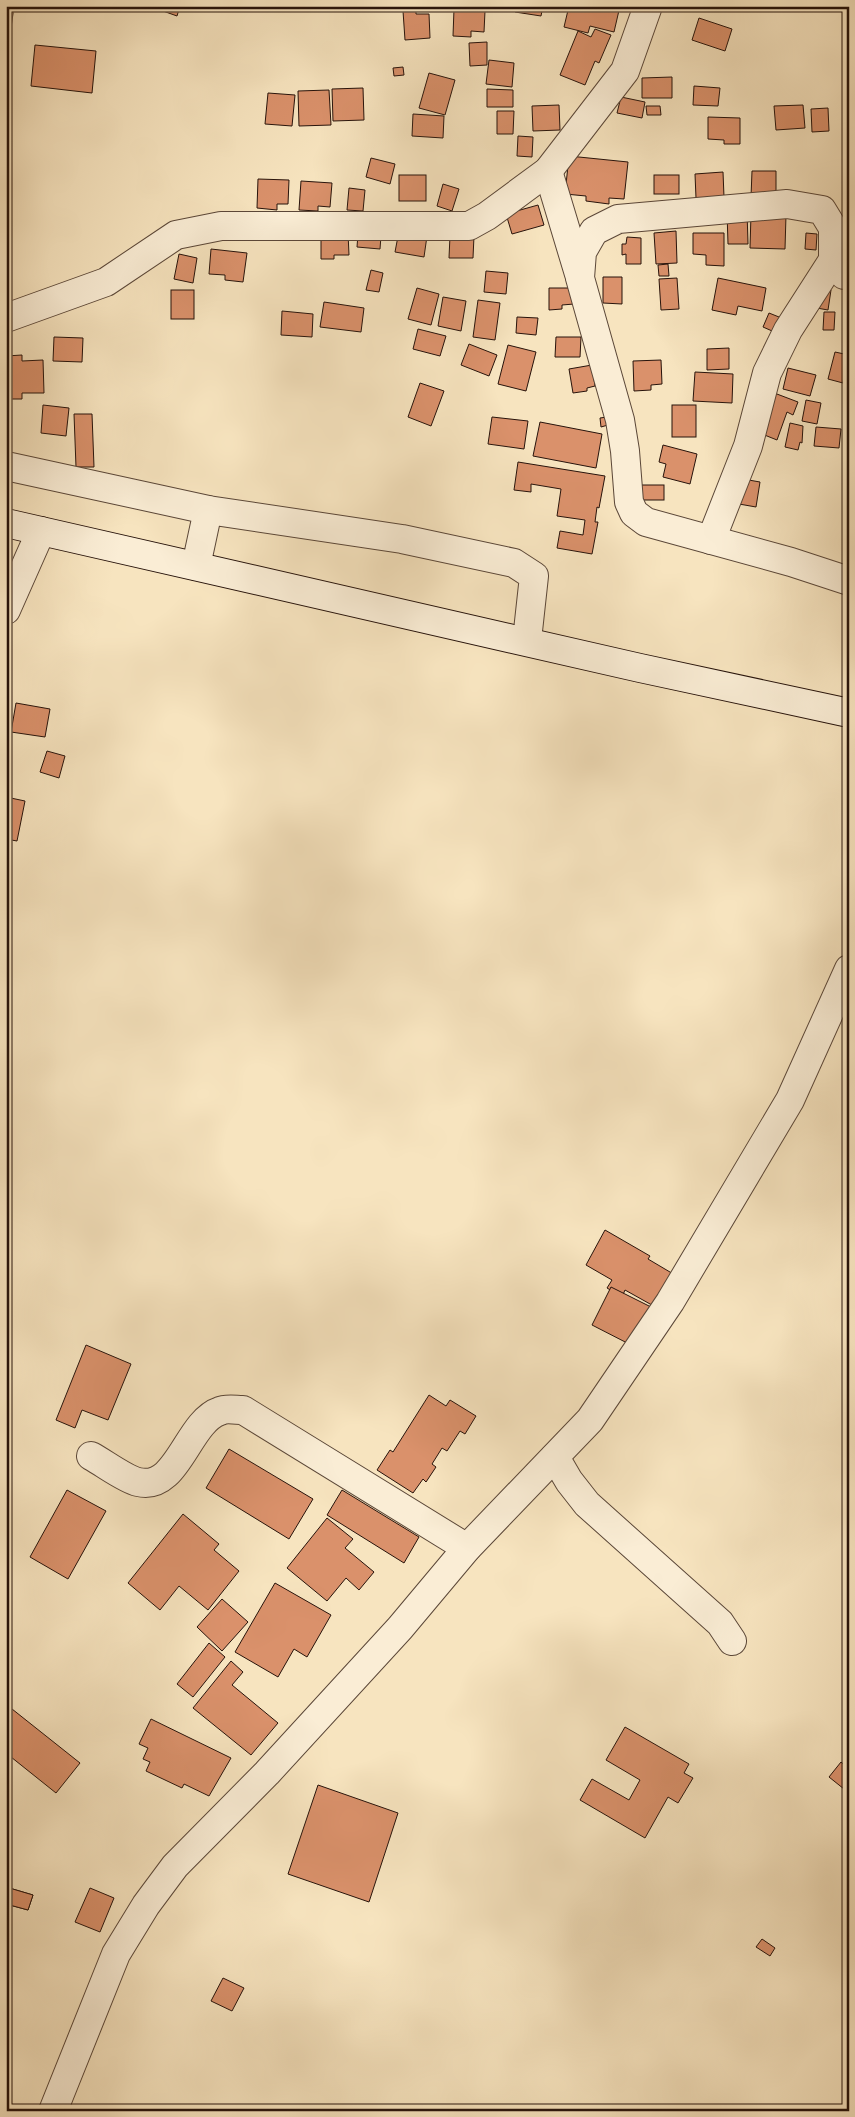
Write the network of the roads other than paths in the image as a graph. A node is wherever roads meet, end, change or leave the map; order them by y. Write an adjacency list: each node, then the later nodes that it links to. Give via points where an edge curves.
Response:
1 (648, 6): 2 (street, via 626,70)
2 (548, 171): 4 (street); 5 (street, via 469,226 222,226 176,235 106,282)
3 (841, 268): 4 (street, via 833,228 822,210 787,204 618,218 594,231 582,252); 10 (street, via 788,330 767,373 748,446)
4 (580, 278): 10 (street, via 620,420 629,502 634,513 646,522)
5 (6, 318)
6 (6, 466): 7 (street)
7 (208, 510): 11 (street); 14 (street, via 402,539 514,564 534,576)
8 (6, 523): 9 (street)
9 (40, 531): 11 (street); 13 (street)
10 (712, 540): 12 (street)
11 (196, 566): 14 (street)
12 (849, 581)
13 (6, 610)
14 (527, 640): 15 (street)
15 (849, 713)
16 (849, 969): 18 (street, via 790,1100 670,1302 590,1420)
17 (91, 1456): 19 (street, via 137,1482 150,1483 162,1478 173,1467 202,1422 220,1410 243,1410)
18 (555, 1458): 19 (street); 20 (street, via 587,1504 720,1623)
19 (467, 1548): 21 (street, via 400,1628 273,1766 175,1866 146,1905 116,1954)
20 (732, 1641)
21 (53, 2111)

